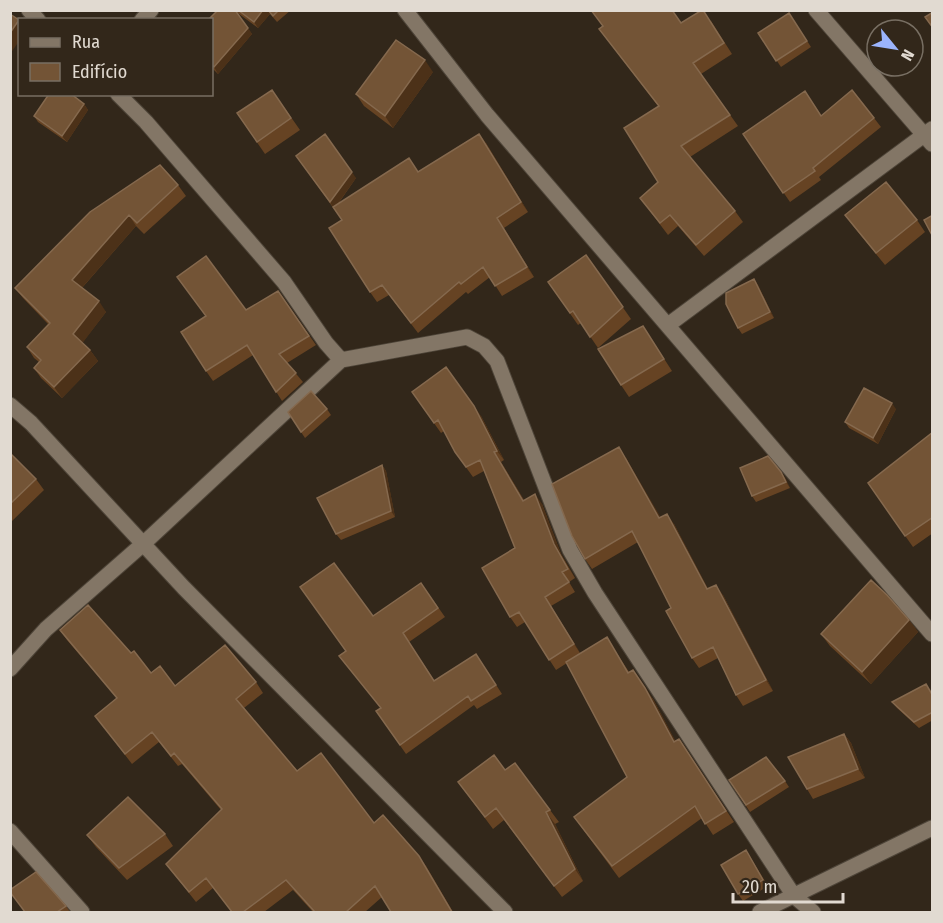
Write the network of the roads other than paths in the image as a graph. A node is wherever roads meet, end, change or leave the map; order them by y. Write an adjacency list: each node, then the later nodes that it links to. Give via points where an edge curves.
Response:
1 (405, 10): 5 (street, via 487,115)
2 (816, 10): 4 (street)
3 (119, 96): 6 (street, via 284,282)
4 (930, 136): 5 (street)
5 (668, 325): 9 (street)
6 (341, 360): 8 (street); 13 (street, via 466,337 484,346 497,360 570,550)
7 (10, 405): 8 (street)
8 (143, 544): 10 (street, via 46,629); 15 (street)
9 (933, 633)
10 (10, 669)
11 (933, 828): 13 (street)
12 (10, 831): 14 (street)
13 (794, 896): 16 (street); 17 (street)
14 (82, 912)
15 (505, 912)
16 (760, 912)
17 (813, 912)

